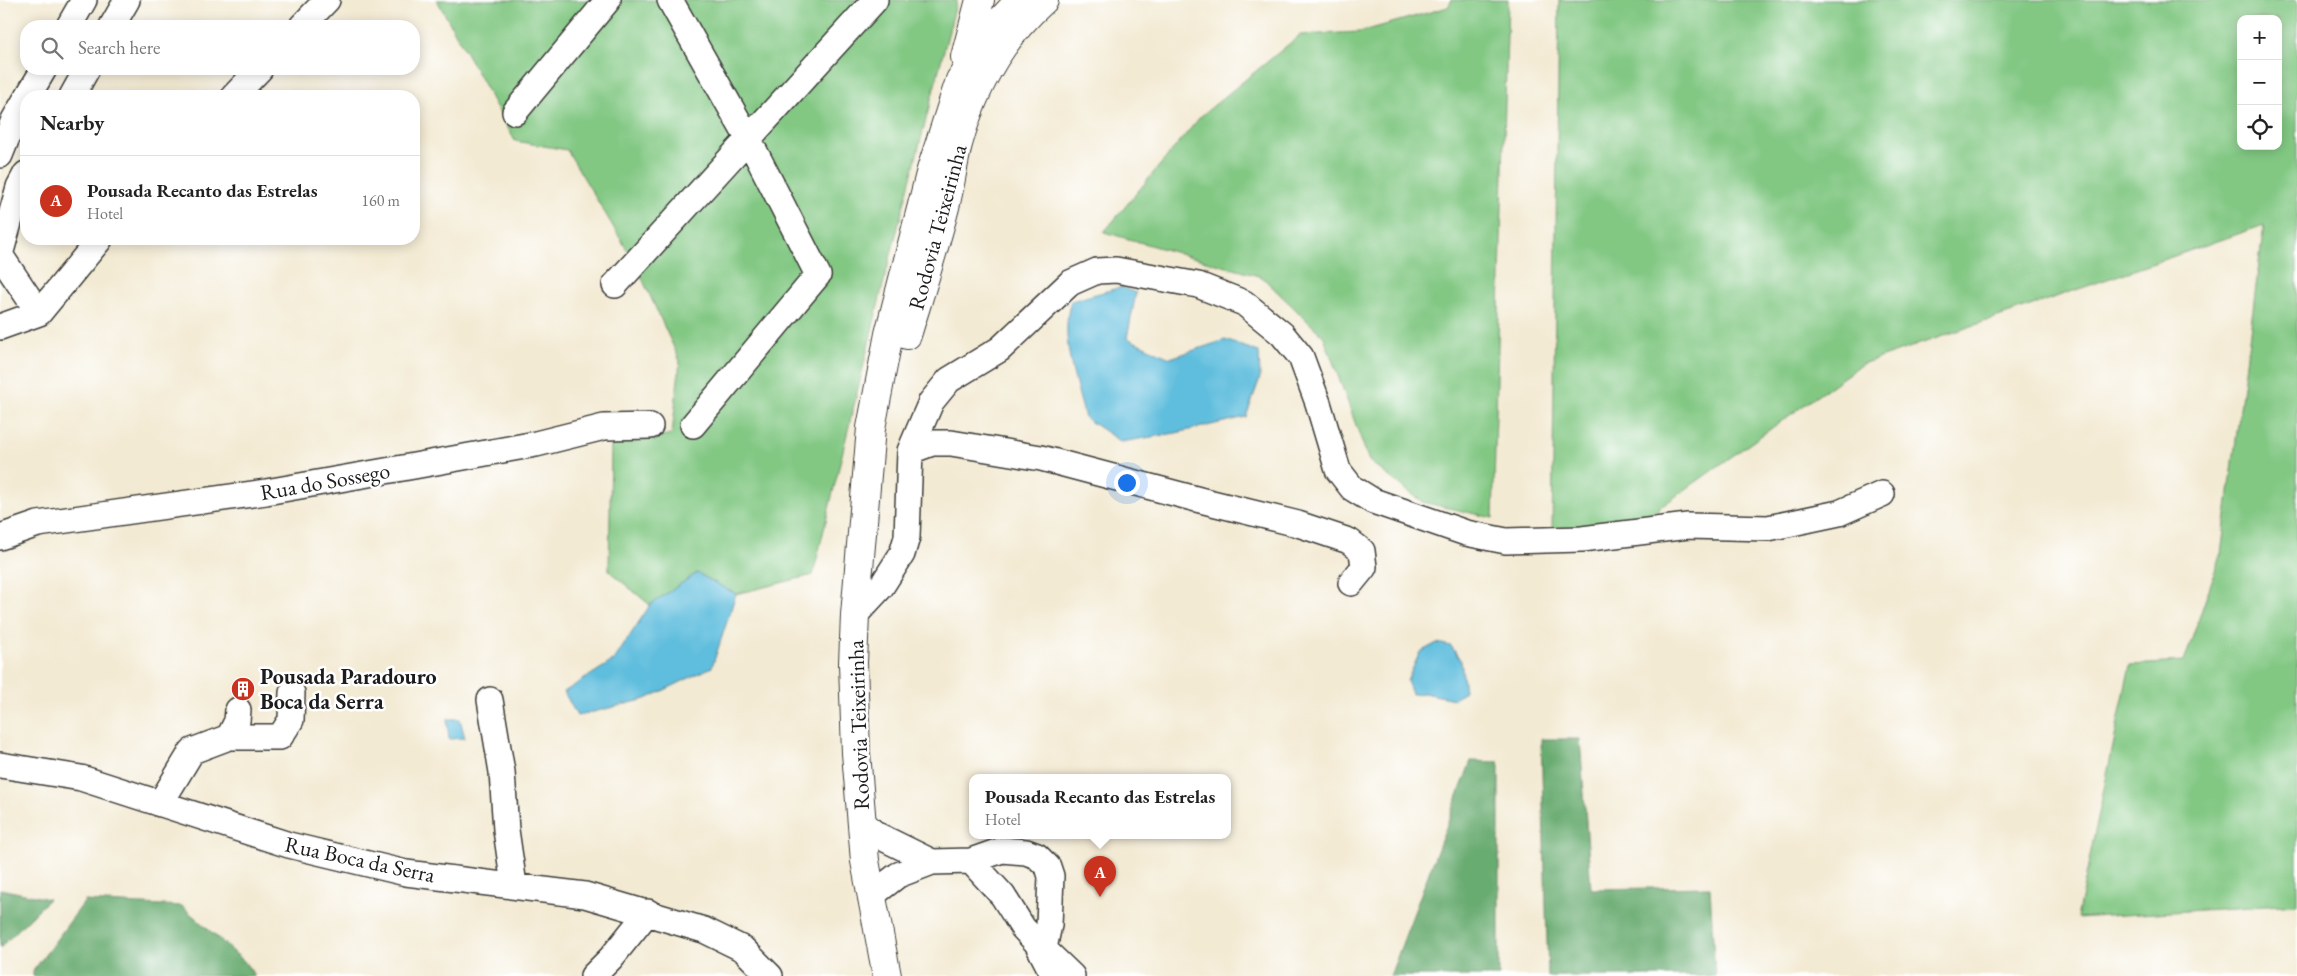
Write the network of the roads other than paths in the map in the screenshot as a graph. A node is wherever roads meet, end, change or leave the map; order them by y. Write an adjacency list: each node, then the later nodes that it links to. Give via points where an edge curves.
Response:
1 (127, 0): 8 (street)
2 (327, 0): 9 (street)
3 (608, 0): 18 (street)
4 (670, 0): 19 (street)
5 (875, 0): 19 (street)
6 (980, 0): 13 (main road)
7 (1034, 2): 13 (main road, Rodovia Teixeirinha, via 992,30); 30 (main road, Rodovia Teixeirinha, via 989,68 972,102)
8 (115, 20)
9 (308, 20)
10 (40, 75): 14 (street)
11 (84, 75): 15 (street)
12 (254, 75): 16 (street)
13 (960, 80): 30 (main road, Rodovia Teixeirinha, via 931,170 889,334 870,428)
14 (32, 90)
15 (76, 90)
16 (240, 90)
17 (20, 110): 20 (street)
18 (515, 112)
19 (749, 140): 24 (street); 27 (street, via 818,275)
20 (0, 155)
21 (20, 185): 23 (street)
22 (95, 245): 25 (street)
23 (0, 255): 25 (street)
24 (615, 286)
25 (40, 313): 26 (street)
26 (0, 327)
27 (693, 425)
28 (650, 426): 32 (street, Rua do Sossego, via 604,427 536,444 303,485 38,524)
29 (910, 451): 31 (street, via 932,402 949,380 1000,349 1070,283 1097,271 1116,270 1198,286 1244,303 1282,334 1300,357 1338,470 1352,488 1373,501 1466,533 1506,542 1582,540 1688,526 1768,528 1840,513); 33 (street, via 932,443 951,443 1041,458 1298,524 1350,541 1362,551 1364,567); 34 (street, via 907,538 902,554 881,587)
30 (868, 473): 34 (main road, Rodovia Teixeirinha)
31 (1882, 494)
32 (0, 537)
33 (1351, 583)
34 (855, 615): 41 (main road, Rodovia Teixeirinha, via 856,753)
35 (292, 693): 38 (street, via 291,720 280,737)
36 (490, 700): 44 (street, via 502,772)
37 (238, 710): 38 (street, via 237,721)
38 (229, 737): 40 (street, via 192,751)
39 (0, 765): 40 (street, Rua Boca da Serra, via 81,778)
40 (160, 804): 44 (street, Rua Boca da Serra, via 289,845 406,874)
41 (862, 823): 43 (street, via 877,835); 45 (main road, Rodovia Teixeirinha)
42 (972, 861): 43 (street); 47 (street, via 1003,896); 47 (street, via 1002,850 1026,852 1037,856 1048,868 1051,876 1049,925)
43 (932, 862): 45 (street, via 898,875)
44 (514, 886): 46 (street, Rua Boca da Serra, via 585,895)
45 (871, 896): 50 (main road, Rodovia Teixeirinha)
46 (648, 912): 48 (street); 49 (street, Rua Boca da Serra, via 704,930 743,949)
47 (1043, 952): 51 (street); 52 (street)
48 (594, 976)
49 (770, 976)
50 (887, 976)
51 (1054, 976)
52 (1072, 976)

